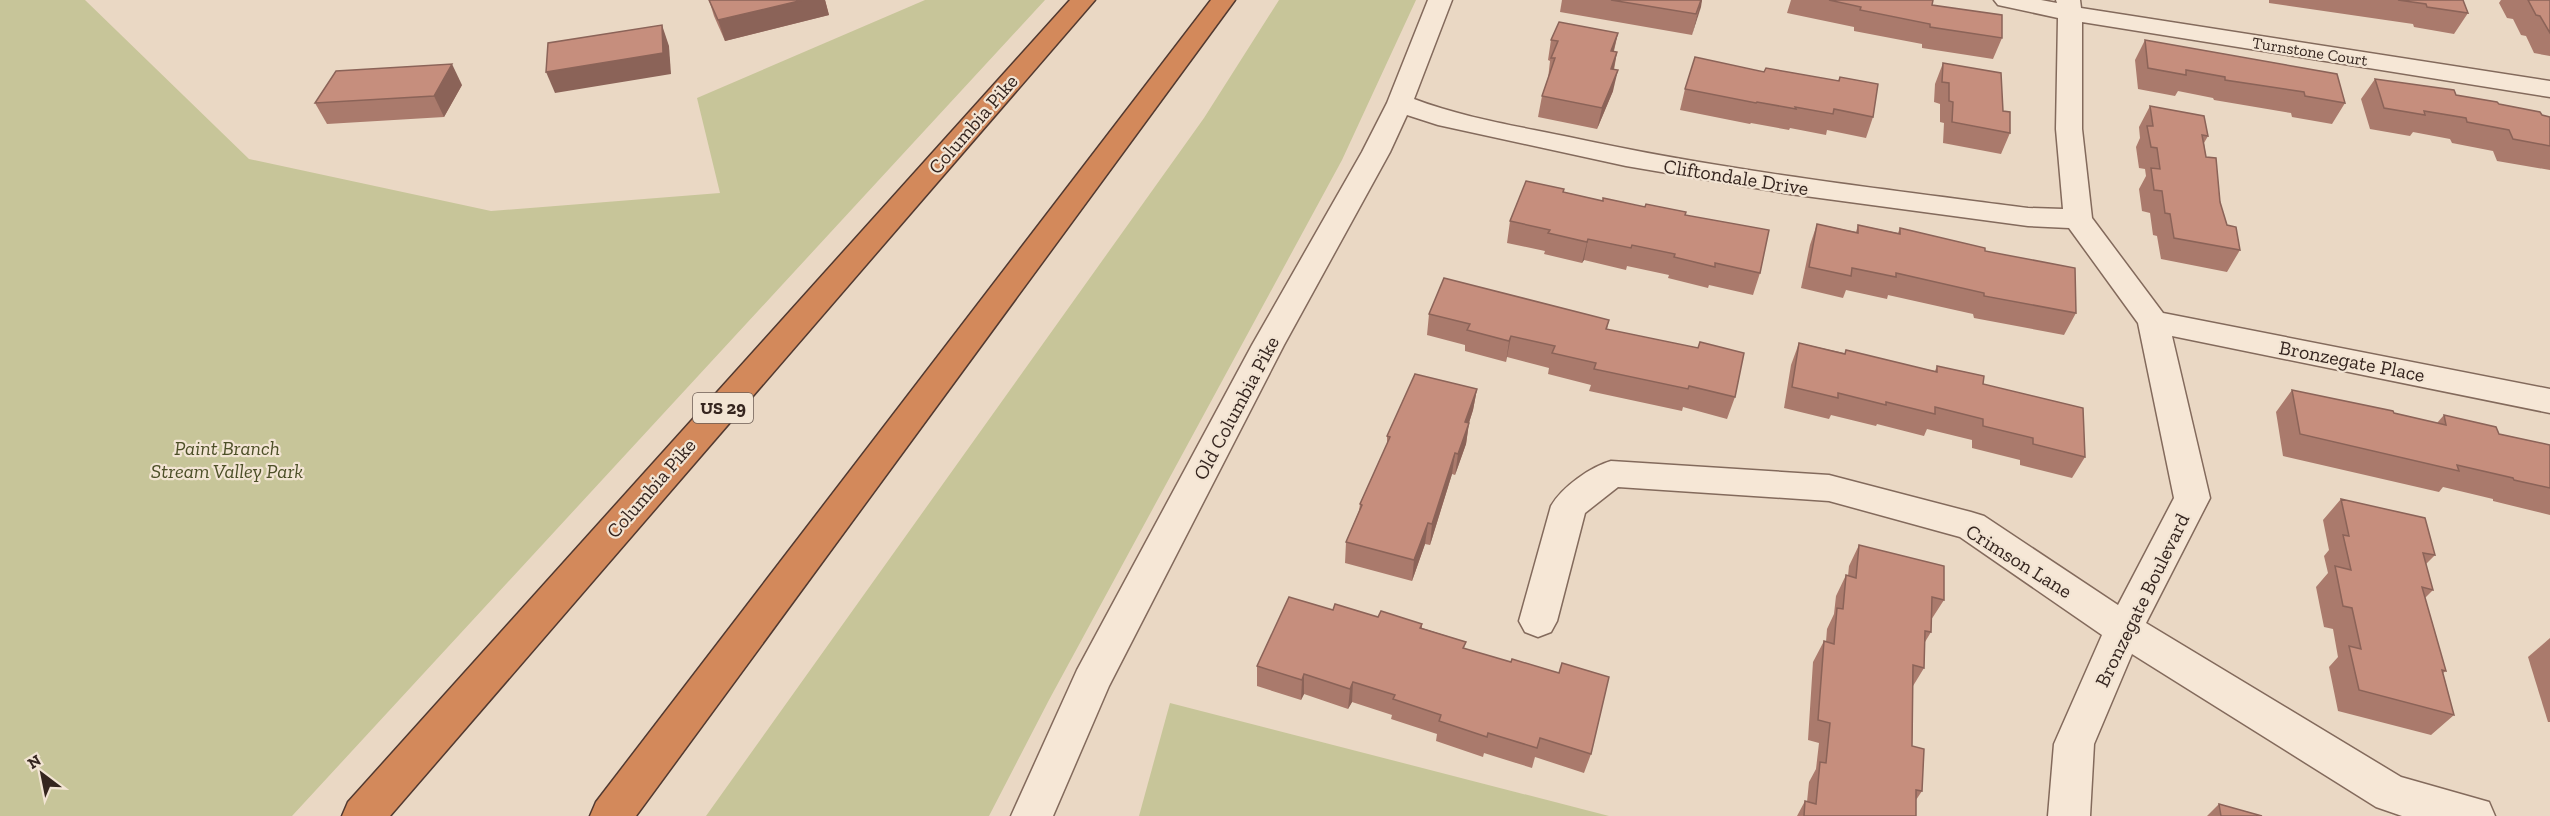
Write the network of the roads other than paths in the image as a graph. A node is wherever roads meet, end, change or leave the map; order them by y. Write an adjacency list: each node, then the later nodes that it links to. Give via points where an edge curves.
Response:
1 (1083, 0): 13 (highway, Columbia Pike / US 29)
2 (1223, 0): 14 (highway)
3 (1440, 0): 7 (street, Old Columbia Pike)
4 (2006, 0): 5 (street)
5 (2069, 7): 6 (street, Turnstone Court); 8 (street, via 2069,129)
6 (2550, 89)
7 (1400, 104): 8 (street, Cliftondale Drive, via 1438,117 1626,158 1767,182 2028,217); 15 (street, Old Columbia Pike, via 1091,682)
8 (2078, 219): 9 (street, Bronzegate Boulevard)
9 (2153, 322): 10 (street, Bronzegate Place); 12 (street, Bronzegate Boulevard, via 2193,498)
10 (2550, 401)
11 (1538, 621): 12 (street, Crimson Lane, via 1569,506 1611,474 1829,488 1971,526)
12 (2124, 629): 16 (street, Bronzegate Boulevard, via 2073,744); 17 (street, Crimson Lane, via 2391,794)
13 (363, 816)
14 (611, 816)
15 (1032, 816)
16 (2069, 816)
17 (2474, 816)

